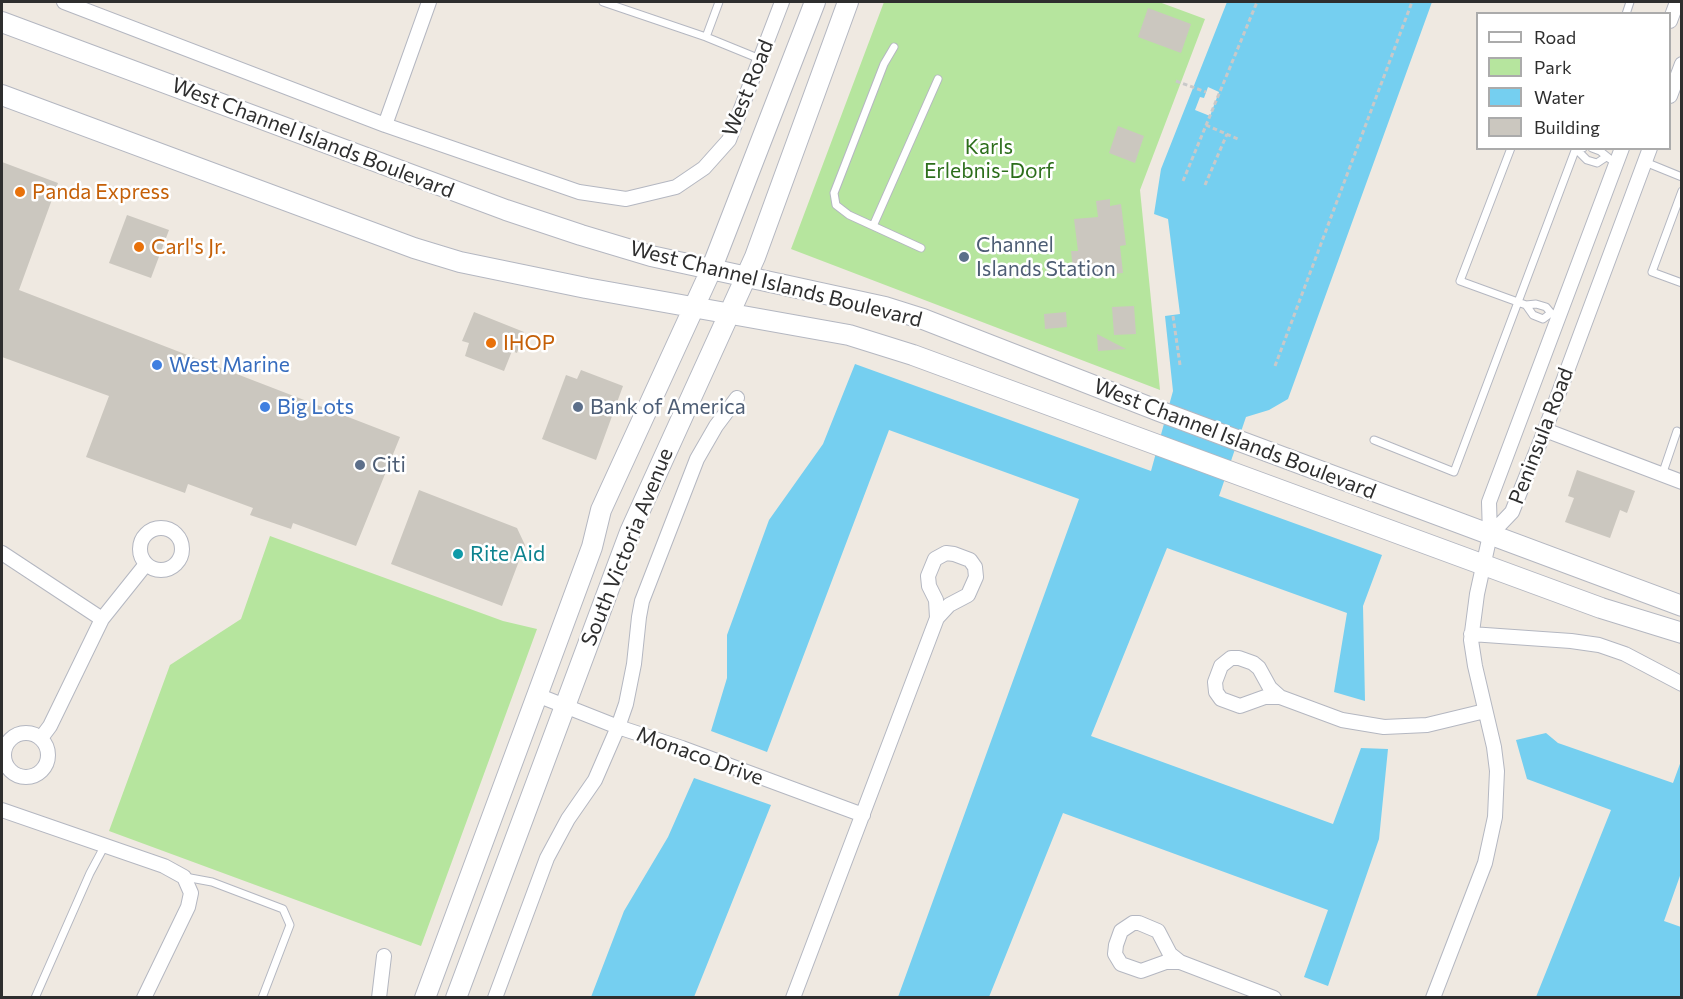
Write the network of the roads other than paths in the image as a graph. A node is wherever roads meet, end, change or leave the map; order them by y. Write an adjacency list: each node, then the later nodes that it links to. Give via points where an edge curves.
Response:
1 (64, 2): 18 (street, West Road)
2 (429, 2): 18 (street)
3 (603, 2): 11 (lane)
4 (719, 2): 11 (lane)
5 (782, 2): 13 (street, West Road)
6 (815, 2): 29 (main road, South Victoria Avenue)
7 (848, 2): 30 (main road, South Victoria Avenue)
8 (1677, 2): 9 (street)
9 (1674, 19)
10 (2, 22): 29 (main road, West Channel Islands Boulevard, via 506,210 651,256)
11 (706, 37): 13 (lane)
12 (894, 47): 27 (lane, via 834,193 836,205)
13 (760, 59): 18 (street, West Road, via 729,140 704,168 676,187 626,198 579,192)
14 (1682, 64): 16 (street)
15 (938, 80): 27 (lane)
16 (1671, 93)
17 (2, 95): 34 (main road, West Channel Islands Boulevard, via 414,248 460,262)
18 (385, 124)
19 (1510, 150): 32 (lane, via 1460,281)
20 (1576, 150): 32 (lane)
21 (1577, 150): 23 (lane, via 1597,163)
22 (1597, 150): 23 (lane)
23 (1616, 155): 24 (street); 36 (street, Peninsula Road)
24 (1647, 155): 25 (lane); 37 (street, Peninsula Road)
25 (1682, 177)
26 (1682, 191): 31 (lane, via 1652,272)
27 (873, 226): 28 (lane)
28 (921, 248)
29 (711, 270): 30 (main road, West Channel Islands Boulevard); 34 (main road, South Victoria Avenue)
30 (747, 276): 35 (main road, South Victoria Avenue); 44 (main road, West Channel Islands Boulevard, via 923,319)
31 (1682, 283)
32 (1518, 302): 33 (lane); 41 (lane, via 1454,472)
33 (1526, 305): 36 (lane, via 1546,307); 36 (lane, via 1533,315 1543,318)
34 (693, 307): 35 (main road, West Channel Islands Boulevard); 54 (main road, South Victoria Avenue, via 607,494 592,547)
35 (729, 314): 47 (main road, West Channel Islands Boulevard, via 849,335 913,354); 56 (main road, South Victoria Avenue, via 639,510)
36 (1555, 314): 37 (street); 44 (street, Peninsula Road, via 1489,502)
37 (1583, 326): 39 (street, Peninsula Road)
38 (737, 398): 58 (street, via 697,459 648,586 639,617 626,704)
39 (1545, 430): 42 (street); 44 (street, Peninsula Road, via 1512,512)
40 (1677, 430): 42 (lane)
41 (1374, 440)
42 (1662, 475): 43 (street)
43 (1682, 482)
44 (1490, 535): 47 (street); 48 (main road, West Channel Islands Boulevard)
45 (2, 553): 50 (street)
46 (146, 564): 50 (street)
47 (1482, 564): 51 (main road, West Channel Islands Boulevard); 52 (street)
48 (1682, 606)
49 (937, 618): 49 (street, via 972,590 976,569 964,557 945,553 932,563 928,581 936,600); 61 (street)
50 (102, 620): 59 (street)
51 (1682, 633)
52 (1471, 634): 53 (street, via 1599,645); 57 (street)
53 (1682, 684)
54 (537, 695): 56 (street, Monaco Drive); 70 (main road, South Victoria Avenue)
55 (1280, 697): 55 (street, via 1267,685 1257,666 1239,658 1225,661 1215,680 1217,694 1236,706 1265,697); 57 (street, via 1342,720 1384,727 1427,725)
56 (564, 706): 58 (street, Monaco Drive); 71 (main road, South Victoria Avenue)
57 (1485, 711): 75 (street, via 1497,771 1495,817 1485,863)
58 (618, 727): 61 (street, Monaco Drive); 72 (street, via 595,780 547,858)
59 (41, 738)
60 (2, 811): 62 (street)
61 (863, 815): 73 (street)
62 (105, 845): 63 (street); 66 (lane)
63 (184, 877): 67 (street, via 191,893 188,907); 68 (lane, via 212,882 283,909 290,926)
64 (384, 956): 69 (street)
65 (1180, 962): 65 (street, via 1170,954 1158,931 1149,926 1133,923 1120,933 1115,954 1125,966 1143,971 1166,962); 74 (street)
66 (35, 998)
67 (144, 998)
68 (262, 998)
69 (379, 998)
70 (425, 998)
71 (456, 998)
72 (495, 998)
73 (793, 998)
74 (1274, 998)
75 (1433, 998)

